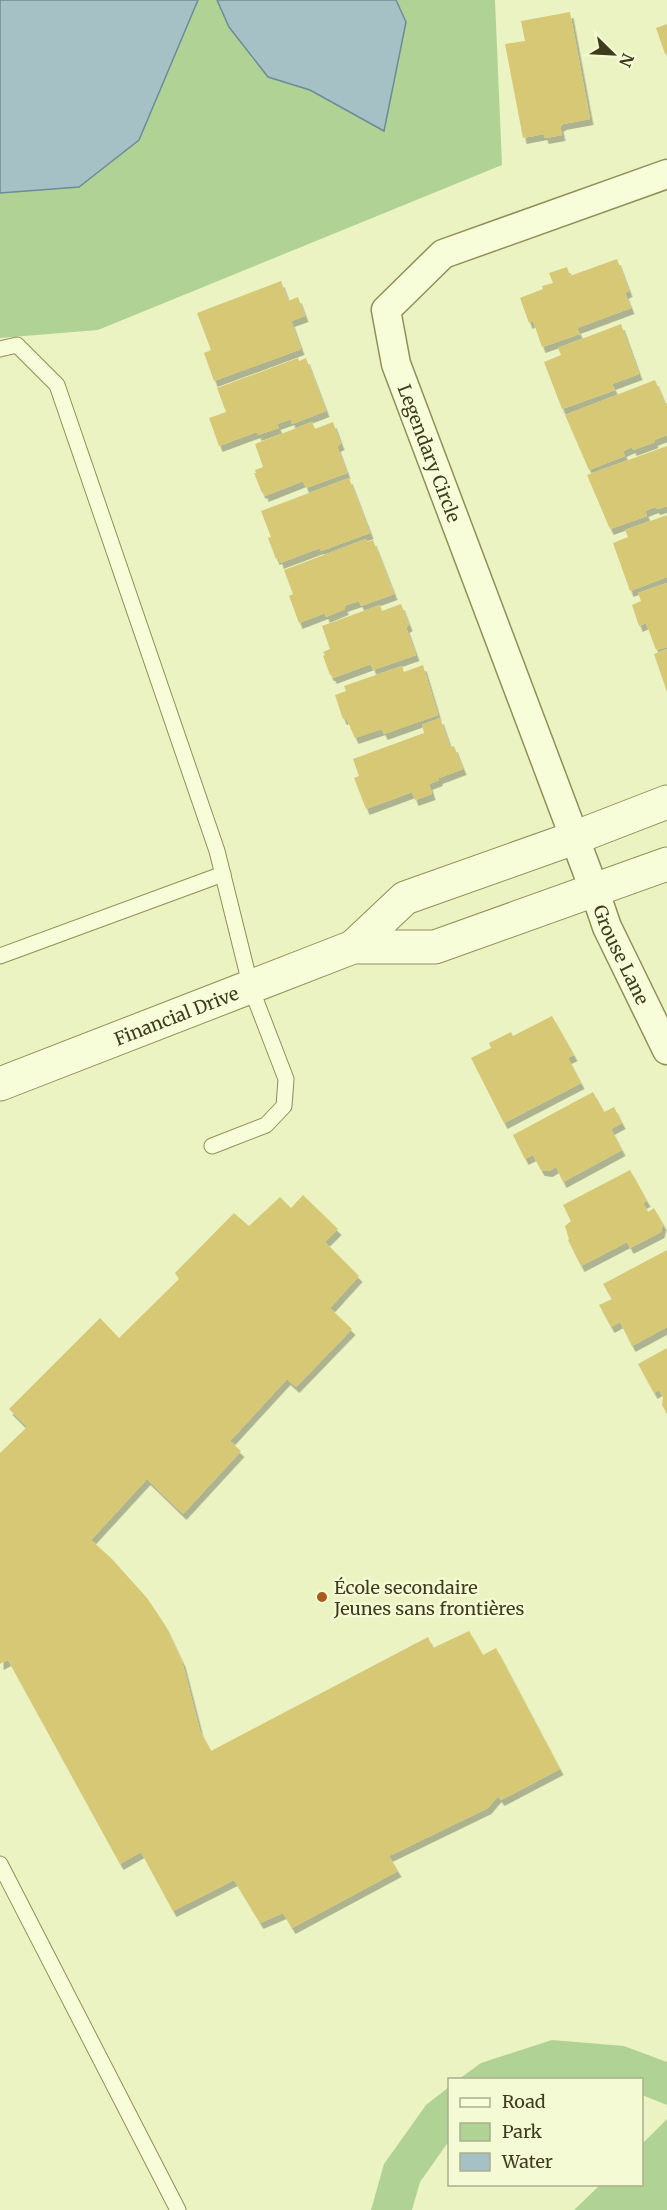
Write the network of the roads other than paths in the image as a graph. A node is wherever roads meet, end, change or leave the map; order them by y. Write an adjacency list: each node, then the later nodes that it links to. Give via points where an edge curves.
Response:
1 (667, 174): 4 (street, Legendary Circle, via 443,254 386,310 396,364)
2 (0, 350): 6 (lane, via 17,345 57,385)
3 (667, 802): 4 (street, Financial Drive)
4 (574, 838): 7 (street, Legendary Circle); 8 (street, Financial Drive, via 405,898)
5 (667, 864): 7 (street, Financial Drive)
6 (223, 874): 9 (lane); 10 (lane)
7 (595, 892): 8 (street, Financial Drive, via 435,947); 11 (street, Grouse Lane, via 607,927)
8 (353, 947): 10 (street, Financial Drive)
9 (0, 956)
10 (251, 988): 12 (street, Financial Drive); 13 (lane, via 286,1079 285,1106 266,1125)
11 (667, 1050)
12 (0, 1084)
13 (212, 1146)
14 (0, 1864): 15 (lane)
15 (178, 2210)

